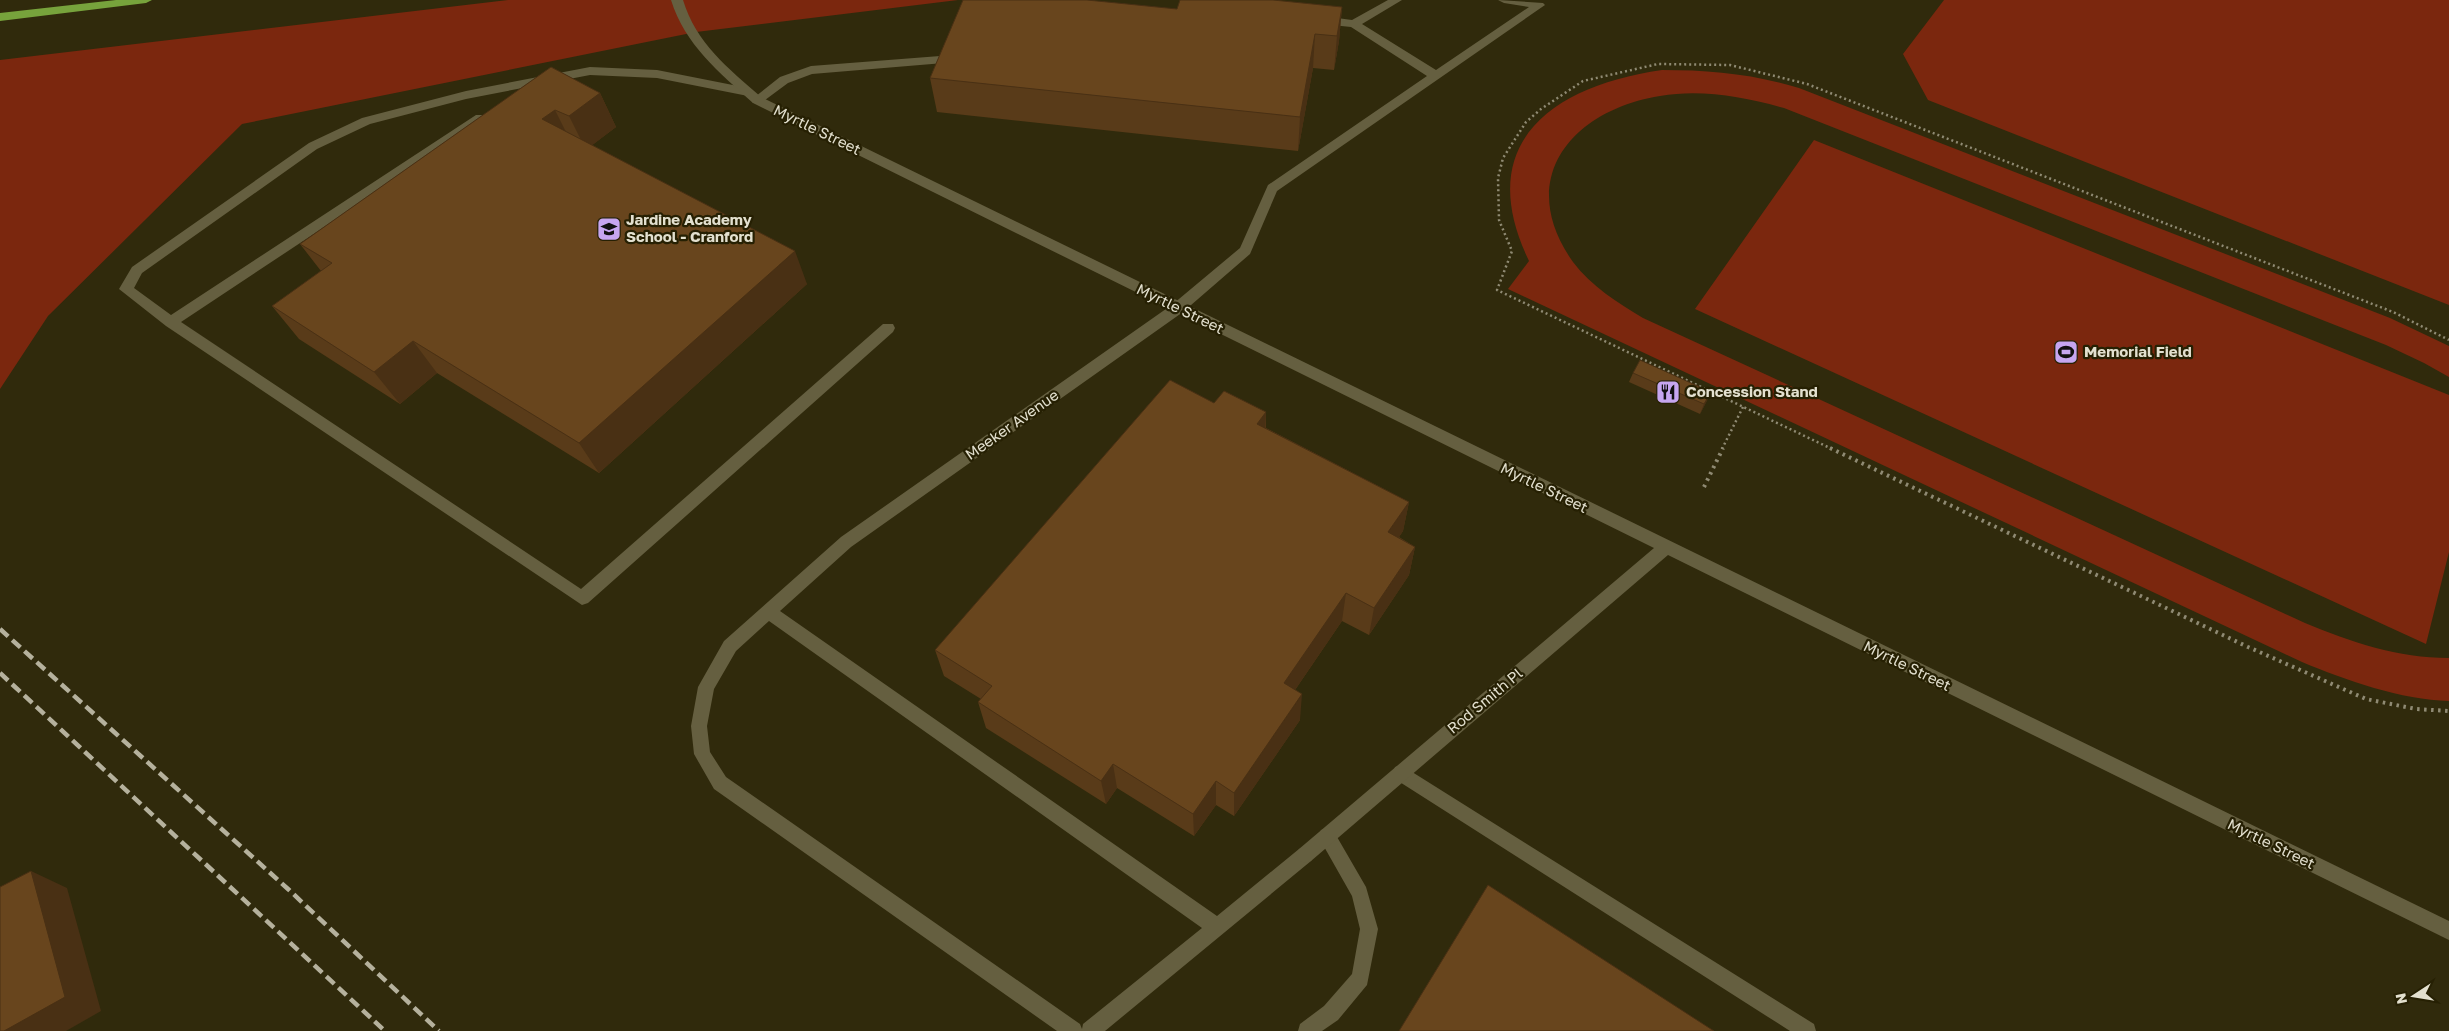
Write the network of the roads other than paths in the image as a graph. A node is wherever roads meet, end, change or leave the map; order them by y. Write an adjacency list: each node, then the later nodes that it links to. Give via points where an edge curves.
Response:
1 (146, 0): 5 (highway)
2 (677, 0): 11 (street, Myrtle Street, via 681,17 697,43)
3 (1396, 0): 7 (street)
4 (1504, 0): 9 (street, Meeker Avenue, via 1539,5)
5 (0, 18)
6 (1306, 18): 7 (street)
7 (1354, 24): 9 (street)
8 (940, 60): 11 (street, via 811,70)
9 (1436, 76): 14 (street, Meeker Avenue, via 1272,188 1245,251)
10 (534, 82): 11 (street, via 590,71 657,74); 12 (street); 15 (street, via 466,95 366,121 313,146 137,270 126,289)
11 (752, 96): 14 (street, Myrtle Street)
12 (510, 98)
13 (493, 109): 15 (street)
14 (1178, 308): 17 (street, Myrtle Street); 18 (street, Meeker Avenue, via 846,542)
15 (171, 322): 16 (street, via 582,598)
16 (888, 328)
17 (1666, 548): 19 (street, Rod Smith Pl); 22 (street, Myrtle Street)
18 (768, 612): 21 (street); 23 (street, Meeker Avenue, via 730,646 706,687 698,726 702,754 720,783)
19 (1401, 773): 20 (street, Rod Smith Pl); 26 (street)
20 (1327, 836): 21 (street, Rod Smith Pl); 25 (street, via 1360,893 1369,929 1360,978 1331,1013)
21 (1217, 927): 24 (street, Rod Smith Pl)
22 (2449, 931)
23 (1074, 1031)
24 (1090, 1031)
25 (1307, 1031)
26 (1807, 1031)

